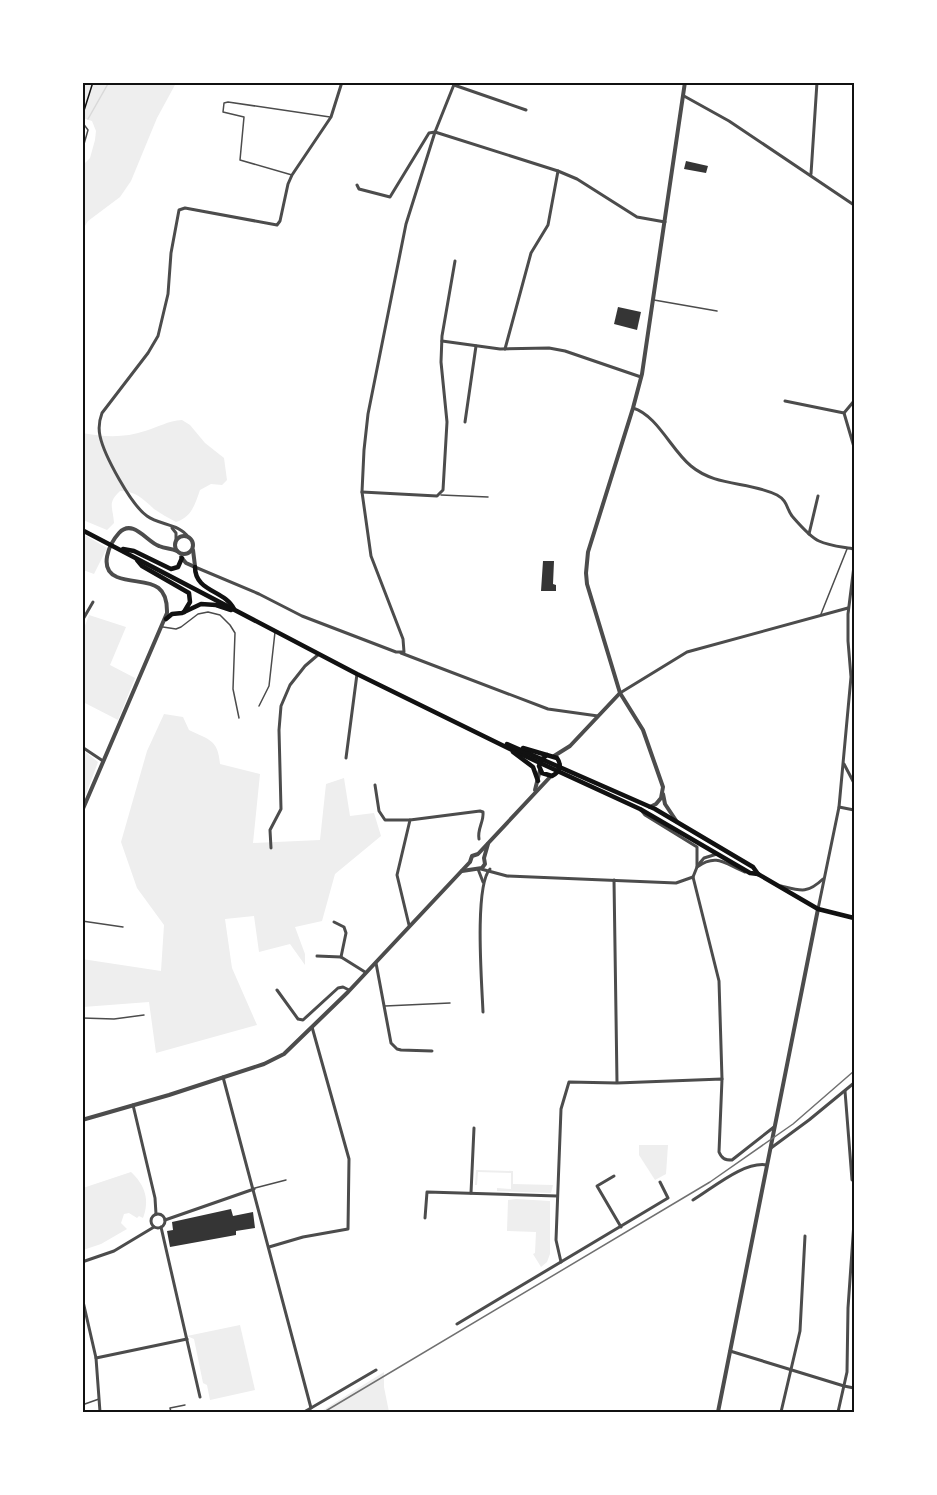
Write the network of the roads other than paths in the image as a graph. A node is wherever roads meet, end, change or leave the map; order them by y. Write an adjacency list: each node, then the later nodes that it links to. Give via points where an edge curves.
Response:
1 (342, 82): 7 (street)
2 (685, 82): 5 (street)
3 (817, 82): 13 (street)
4 (454, 84): 6 (street); 9 (street)
5 (684, 96): 13 (street); 16 (street)
6 (526, 110)
7 (331, 117): 12 (street); 12 (lane, via 224,103 223,112 244,117 240,160)
8 (82, 122): 10 (lane, via 88,130)
9 (435, 132): 11 (street); 14 (street, via 429,133 390,197 359,189); 30 (street, via 406,224 368,414)
10 (82, 151)
11 (558, 171): 16 (street, via 637,217); 22 (street, via 548,225 531,253)
12 (292, 175): 34 (street, via 277,225 179,210 160,330 151,349 105,407 98,425 107,454 136,506 154,521)
13 (811, 175): 15 (street)
14 (357, 185)
15 (855, 205)
16 (664, 222): 18 (street)
17 (455, 261): 20 (street)
18 (653, 299): 19 (lane); 23 (street)
19 (717, 311)
20 (442, 341): 21 (street); 31 (street, via 447,422)
21 (476, 346): 22 (street); 28 (street)
22 (505, 349): 23 (street, via 557,350)
23 (641, 377): 26 (street)
24 (784, 401): 27 (street)
25 (855, 401): 27 (street)
26 (633, 408): 36 (street, via 658,428 690,466 719,482 777,495); 62 (street, via 586,564 588,584)
27 (844, 413): 29 (street)
28 (465, 422)
29 (855, 447)
30 (362, 492): 31 (street); 58 (street, via 371,556 405,643)
31 (440, 495): 33 (lane)
32 (818, 496): 36 (street)
33 (488, 497)
34 (170, 527): 37 (street); 38 (street, via 176,533)
35 (82, 530): 43 (main road)
36 (809, 534): 41 (street, via 819,541)
37 (188, 537): 38 (street, via 180,537); 40 (street)
38 (176, 542): 39 (street); 44 (street)
39 (170, 548): 44 (street); 54 (street, via 155,544 133,529 123,530 108,552 107,566 114,575 153,584 162,592 167,602)
40 (193, 548): 44 (street); 47 (street)
41 (848, 548): 42 (street); 53 (lane)
42 (855, 549)
43 (120, 550): 44 (main road, via 134,551 171,569 178,567); 45 (main road)
44 (180, 554): 47 (street)
45 (136, 558): 51 (main road); 52 (main road, via 142,566 189,593 190,602)
46 (855, 566): 48 (street)
47 (195, 567): 51 (main road, via 203,586); 58 (street, via 302,616)
48 (853, 584): 50 (street)
49 (93, 602): 55 (street)
50 (848, 608): 53 (street); 61 (street)
51 (236, 610): 52 (main road, via 204,604); 57 (main road)
52 (184, 612): 54 (main road)
53 (821, 615): 62 (street, via 687,652)
54 (166, 619): 56 (street)
55 (82, 621)
56 (161, 627): 65 (lane, via 176,629 208,612 228,622 235,633 233,689); 71 (street)
57 (275, 631): 59 (main road); 63 (lane, via 269,686)
58 (401, 653): 64 (street, via 548,709)
59 (319, 654): 60 (main road); 91 (street, via 290,685 281,706 281,809 270,830)
60 (357, 674): 67 (main road); 69 (street)
61 (853, 677): 72 (street)
62 (620, 693): 64 (street); 81 (street, via 643,730)
63 (259, 706)
64 (599, 716): 68 (street, via 570,746)
65 (239, 718)
66 (82, 747): 71 (street)
67 (513, 748): 70 (main road); 70 (main road); 77 (main road, via 533,767)
68 (554, 756): 70 (main road); 73 (main road)
69 (346, 759)
70 (543, 759): 73 (main road); 74 (main road)
71 (105, 762): 86 (street)
72 (843, 763): 78 (street); 83 (street)
73 (559, 769): 75 (main road); 76 (main road); 82 (main road)
74 (540, 770): 75 (main road); 77 (street)
75 (552, 776): 80 (street)
76 (577, 780): 82 (main road); 84 (main road)
77 (538, 781): 80 (street)
78 (855, 783)
79 (375, 785): 87 (street, via 379,811 385,820)
80 (535, 791): 90 (street)
81 (663, 793): 82 (street); 88 (street)
82 (650, 807): 88 (main road)
83 (839, 807): 85 (street); 105 (street)
84 (640, 809): 93 (main road); 98 (street, via 697,847)
85 (855, 810)
86 (82, 811)
87 (410, 820): 89 (street, via 480,811 483,816); 113 (street, via 397,875)
88 (677, 822): 97 (main road)
89 (479, 839)
90 (488, 843): 92 (street); 94 (street)
91 (271, 848)
92 (478, 854): 94 (street); 95 (street)
93 (719, 854): 97 (main road); 98 (street, via 704,858); 101 (main road)
94 (484, 858): 96 (street)
95 (470, 862): 99 (street); 102 (street)
96 (485, 864): 99 (street); 100 (street)
97 (752, 866): 103 (main road)
98 (697, 867): 101 (street, via 708,860 720,860); 104 (street)
99 (477, 869): 100 (street); 102 (street); 108 (street)
100 (489, 870): 106 (street, via 507,876); 108 (street)
101 (749, 872): 103 (main road)
102 (458, 873): 113 (street)
103 (758, 874): 107 (main road)
104 (693, 877): 106 (street, via 676,883); 129 (street, via 719,981)
105 (825, 878): 107 (street, via 806,891); 109 (street)
106 (614, 880): 130 (street)
107 (777, 885): 109 (main road)
108 (483, 887): 123 (street)
109 (818, 909): 110 (main road); 135 (street)
110 (855, 918)
111 (82, 921): 114 (lane)
112 (334, 922): 116 (street, via 344,927 346,933)
113 (409, 925): 117 (street)
114 (123, 927)
115 (317, 956): 116 (street)
116 (341, 957): 118 (street)
117 (375, 962): 118 (street); 122 (street)
118 (365, 972): 120 (street)
119 (277, 990): 120 (street, via 298,1019 303,1020 338,988)
120 (349, 990): 126 (street)
121 (450, 1003): 122 (lane)
122 (383, 1006): 127 (street, via 394,1046 401,1050)
123 (483, 1012)
124 (144, 1016): 125 (lane)
125 (82, 1018)
126 (312, 1027): 128 (street, via 284,1054); 155 (street, via 349,1160 348,1229)
127 (432, 1051)
128 (223, 1077): 133 (street); 143 (street)
129 (722, 1079): 130 (street); 135 (street, via 721,1157 732,1160)
130 (617, 1083): 145 (street, via 570,1082 561,1109)
131 (855, 1083): 132 (street)
132 (845, 1091): 137 (street); 141 (street)
133 (133, 1105): 134 (street); 147 (street)
134 (82, 1120)
135 (774, 1127): 137 (street)
136 (474, 1128): 144 (street)
137 (771, 1148): 138 (street)
138 (767, 1164): 146 (street, via 745,1168); 161 (street)
139 (614, 1176): 152 (street, via 597,1186)
140 (286, 1180): 143 (lane)
141 (852, 1180)
142 (660, 1182): 152 (street, via 668,1198)
143 (254, 1189): 149 (street); 155 (street)
144 (471, 1193): 145 (street); 148 (street, via 427,1192)
145 (557, 1196): 157 (street, via 556,1246)
146 (693, 1200)
147 (157, 1213): 149 (street); 151 (street, via 152,1217)
148 (425, 1218)
149 (164, 1219): 153 (street)
150 (855, 1222): 165 (street)
151 (153, 1225): 153 (street); 156 (street, via 114,1251)
152 (621, 1227): 157 (street)
153 (161, 1228): 160 (street)
154 (805, 1236): 163 (street, via 800,1330)
155 (269, 1247): 171 (street)
156 (82, 1262)
157 (561, 1262): 159 (street)
158 (82, 1297): 162 (street)
159 (457, 1324)
160 (187, 1339): 162 (street); 167 (street)
161 (730, 1351): 163 (street); 175 (street)
162 (96, 1358): 168 (street)
163 (792, 1369): 165 (street); 176 (street)
164 (376, 1370): 171 (street)
165 (844, 1386): 166 (street); 177 (street)
166 (855, 1388)
167 (200, 1397)
168 (99, 1399): 169 (lane); 172 (street)
169 (82, 1405)
170 (185, 1405): 173 (lane, via 170,1408)
171 (311, 1408): 174 (street)
172 (100, 1413)
173 (171, 1413)
174 (304, 1413)
175 (718, 1413)
176 (781, 1413)
177 (838, 1413)

